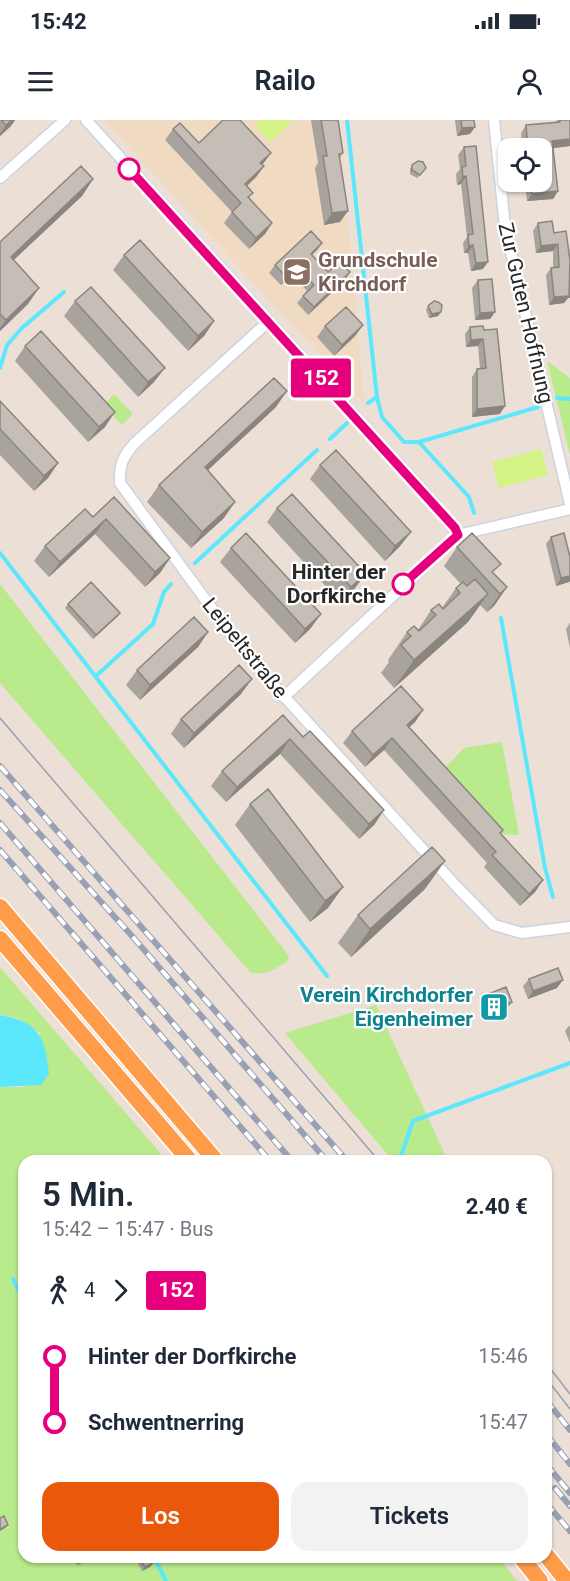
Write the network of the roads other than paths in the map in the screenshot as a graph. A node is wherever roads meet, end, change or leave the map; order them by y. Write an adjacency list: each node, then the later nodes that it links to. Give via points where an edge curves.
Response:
1 (65, 120): 4 (street)
2 (86, 120): 5 (street)
3 (494, 120): 6 (street, Zur Guten Hoffnung, via 505,227)
4 (0, 178)
5 (269, 321): 8 (street, via 435,503); 9 (street, Leipeltstraße, via 135,443 124,455 119,470 120,483 127,494 243,651)
6 (570, 504)
7 (570, 509): 8 (street)
8 (458, 535): 9 (street)
9 (284, 697): 11 (street, Leipeltstraße, via 494,925 522,933)
10 (0, 907): 14 (highway)
11 (570, 927)
12 (0, 939): 13 (highway)
13 (185, 1155)
14 (211, 1155)
15 (552, 1562): 18 (highway)
16 (526, 1563): 17 (highway)
17 (540, 1581)
18 (567, 1581)

